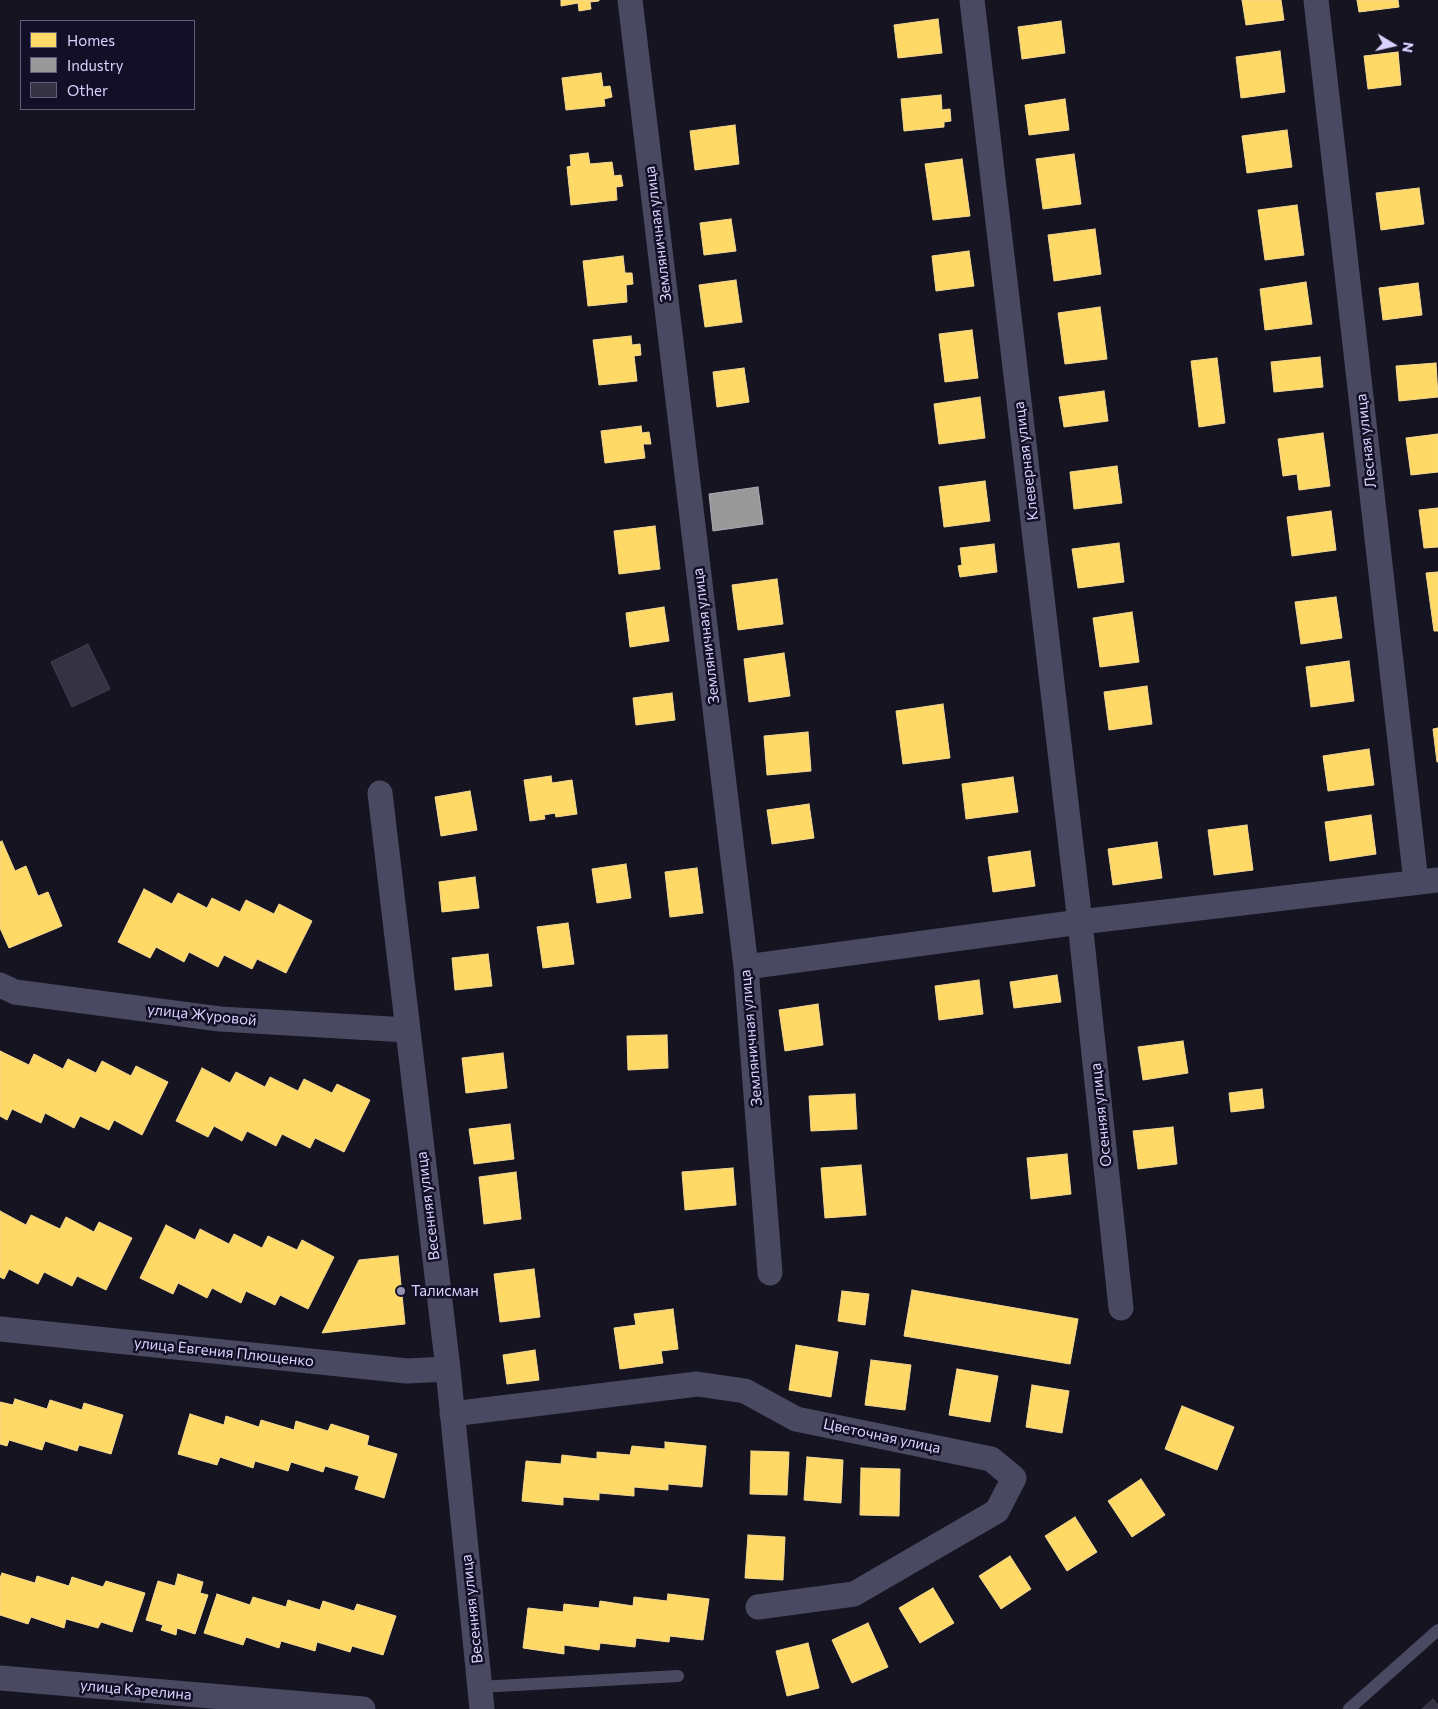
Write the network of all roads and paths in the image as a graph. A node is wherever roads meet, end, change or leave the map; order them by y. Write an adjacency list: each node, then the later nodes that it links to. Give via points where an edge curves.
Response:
1 (630, 0): 7 (street, Земляничная улица)
2 (972, 0): 6 (street, Клеверная улица)
3 (1316, 0): 5 (street, Лесная улица)
4 (380, 793): 9 (street, Весенняя улица)
5 (1427, 881): 6 (street)
6 (1080, 922): 7 (street); 11 (street, Осенняя улица)
7 (746, 968): 10 (street, Земляничная улица)
8 (0, 985): 9 (street, улица Журовой, via 15,992 220,1020)
9 (407, 1030): 13 (street, Весенняя улица)
10 (770, 1273)
11 (1121, 1308)
12 (0, 1329): 13 (street, улица Евгения Плющенко, via 408,1371)
13 (448, 1369): 14 (street, Весенняя улица)
14 (452, 1414): 15 (street, Цветочная улица, via 697,1384 745,1391 796,1419 991,1459 1014,1478 997,1511 854,1594); 19 (street, Весенняя улица)
15 (758, 1607)
16 (1438, 1630): 21 (lane)
17 (678, 1676): 19 (lane)
18 (0, 1678): 20 (street, улица Карелина)
19 (480, 1698)
20 (362, 1709)
21 (1349, 1709)

